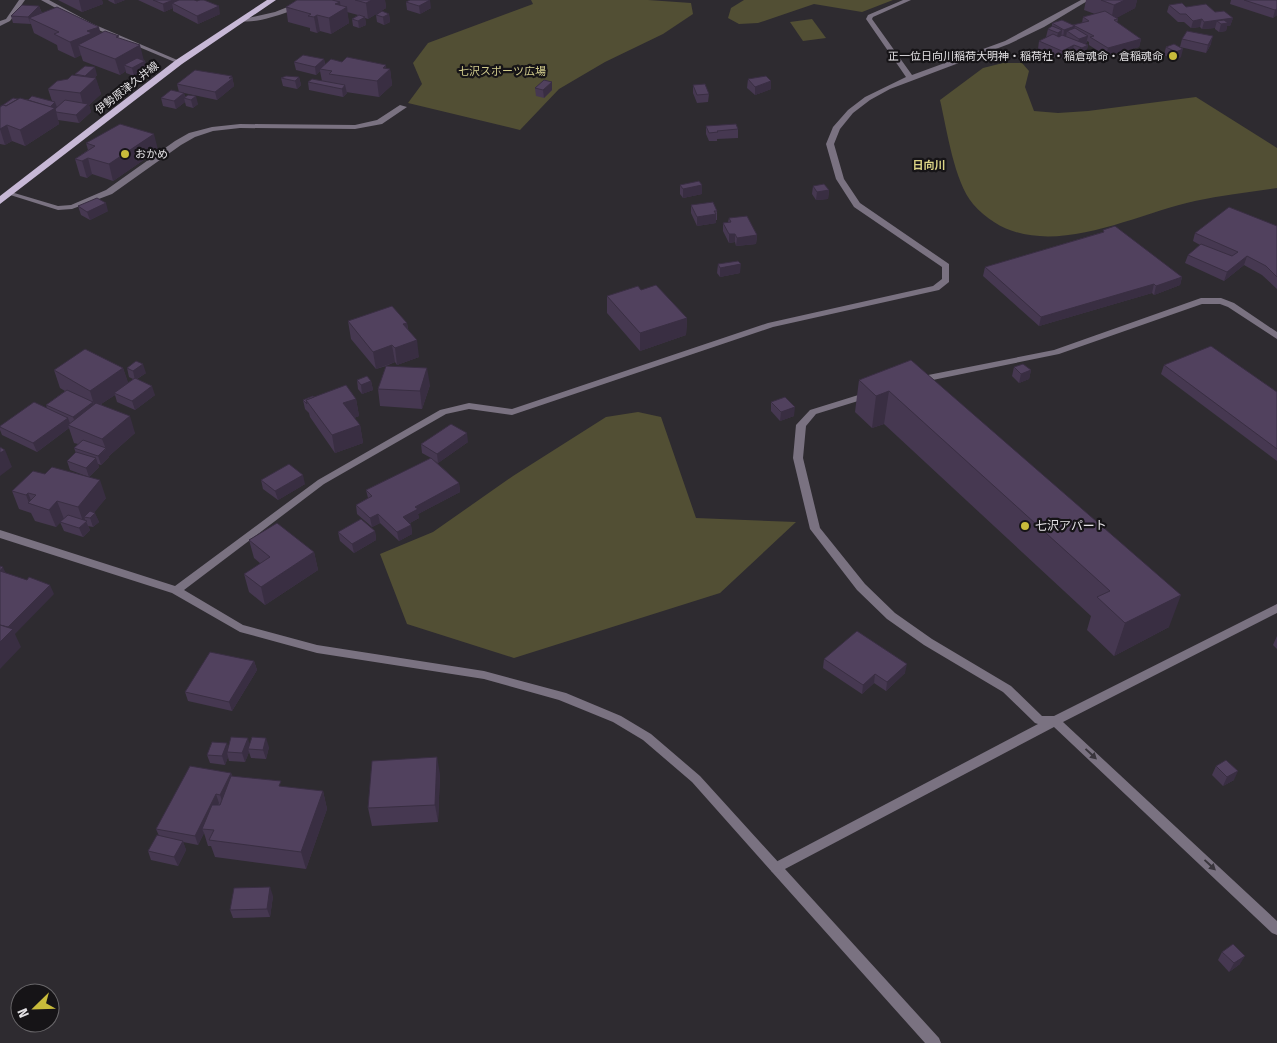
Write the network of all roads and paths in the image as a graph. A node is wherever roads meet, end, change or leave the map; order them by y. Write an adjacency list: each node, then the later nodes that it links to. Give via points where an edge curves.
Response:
1 (22, 0): 8 (street, via 8,20)
2 (44, 0): 9 (street, via 92,25)
3 (272, 0): 7 (main road, 伊勢原津久井線)
4 (310, 0): 7 (street, via 282,13)
5 (908, 0): 10 (street, via 869,18)
6 (1086, 0): 10 (street, via 1016,39)
7 (242, 20): 9 (main road, 伊勢原津久井線)
8 (0, 24)
9 (179, 62): 12 (main road, 伊勢原津久井線)
10 (911, 79): 18 (street, via 871,96 854,109 837,127 830,144 840,179 857,205 946,266 946,280 936,288 771,325 512,412 469,406 443,412 321,482)
11 (403, 107): 12 (street, via 380,122 355,127 240,126 192,135 109,192 72,207 58,208)
12 (11, 194): 13 (main road, 伊勢原津久井線)
13 (0, 201)
14 (1277, 336): 15 (street, via 1221,301 1201,301 1056,352)
15 (904, 384)
16 (877, 392): 20 (street, via 812,412 801,425 798,458 816,529 861,587 891,616 1007,689 1039,720)
17 (0, 534): 18 (street)
18 (176, 590): 21 (street, via 240,628 317,649 484,674 562,696 617,719 647,737 696,779)
19 (1277, 608): 20 (street)
20 (1055, 721): 21 (street); 22 (street, one-way to 22)
21 (776, 868): 23 (street)
22 (1277, 928)
23 (934, 1043)

